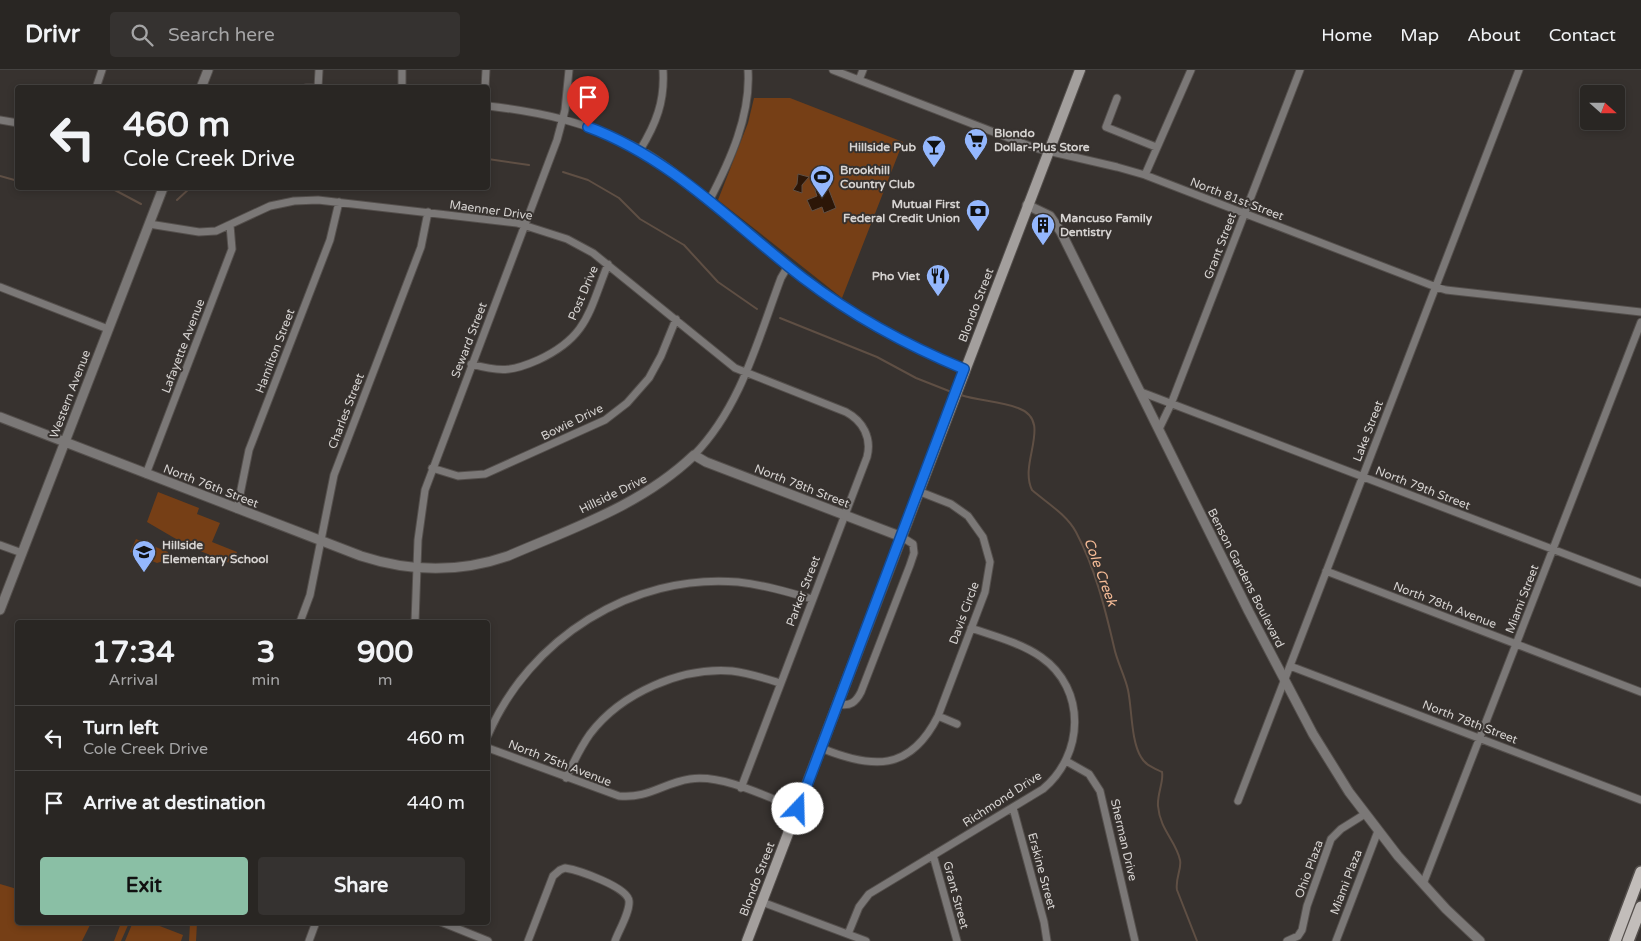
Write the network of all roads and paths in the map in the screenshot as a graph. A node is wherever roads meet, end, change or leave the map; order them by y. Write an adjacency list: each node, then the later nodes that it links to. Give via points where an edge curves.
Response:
1 (102, 70): 16 (street)
2 (208, 70): 17 (street)
3 (319, 70): 18 (street)
4 (402, 70): 19 (street)
5 (486, 70): 20 (street)
6 (569, 70): 23 (street, Seward Street)
7 (663, 70): 27 (street, via 661,106)
8 (748, 70): 31 (street, via 749,90 744,118)
9 (833, 70): 15 (street, North 81st Street)
10 (863, 70): 15 (street)
11 (1080, 70): 28 (main road, Blondo Street)
12 (1191, 70): 26 (street)
13 (1300, 70): 35 (street, Grant Street)
14 (1519, 70): 42 (street, Lake Street)
15 (859, 80): 28 (street, North 81st Street)
16 (97, 85)
17 (202, 85)
18 (318, 85)
19 (402, 85)
20 (485, 85)
21 (1117, 98): 26 (street, via 1106,127)
22 (490, 106): 23 (street, via 529,110)
23 (564, 119): 27 (street); 38 (street, Seward Street)
24 (0, 120): 25 (street)
25 (15, 122)
26 (1156, 147): 29 (street)
27 (640, 150): 31 (street)
28 (1048, 152): 29 (street, North 81st Street, via 1117,166); 33 (main road, Blondo Street)
29 (1145, 176): 35 (street, North 81st Street)
30 (162, 190): 36 (street, Western Avenue)
31 (709, 201): 40 (street)
32 (339, 202): 34 (street, Maenner Drive); 37 (street, Maenner Drive, via 307,200 281,203 258,210); 61 (street, Hamilton Street, via 330,240 249,450)
33 (1027, 205): 48 (main road, Blondo Street); 50 (street, Benson Gardens Boulevard, via 1046,213 1056,223)
34 (428, 212): 38 (street, Maenner Drive); 64 (street, Charles Street, via 421,248 334,475)
35 (1244, 214): 42 (street, North 81st Street); 51 (street, Grant Street)
36 (149, 224): 37 (street, Maenner Drive, via 208,232); 46 (street, Western Avenue)
37 (230, 225): 58 (street, Lafayette Avenue, via 232,250)
38 (525, 225): 39 (street, Maenner Drive, via 567,239); 47 (street, Seward Street)
39 (608, 264): 44 (street, Maenner Drive); 47 (street, Post Drive, via 580,329 566,345 510,370)
40 (788, 266): 48 (street, via 874,326); 49 (street, Hillside Drive)
41 (0, 287): 46 (street)
42 (1436, 287): 43 (street, North 81st Street); 59 (street, Lake Street)
43 (1641, 312)
44 (676, 319): 49 (street, Maenner Drive, via 735,368); 57 (street, Bowie Drive, via 649,378 627,403 605,420 485,474 458,476)
45 (1641, 322): 66 (street, Miami Street)
46 (108, 329): 55 (street, Western Avenue)
47 (471, 364): 57 (street, Seward Street)
48 (964, 369): 60 (main road, Blondo Street)
49 (746, 373): 52 (street, Maenner Drive); 56 (street, Hillside Drive, via 724,418)
50 (1141, 392): 51 (street, North 79th Street); 54 (street, Benson Gardens Boulevard)
51 (1171, 404): 54 (street, Grant Street); 59 (street, North 79th Street)
52 (843, 411): 62 (street, Parker Street, via 859,422 869,445)
53 (0, 416): 55 (street, North 76th Street)
54 (1158, 429): 78 (street, Benson Gardens Boulevard)
55 (64, 442): 58 (street, North 76th Street); 67 (street, Western Avenue)
56 (694, 455): 62 (street, North 78th Street); 68 (street, Hillside Drive, via 642,497 508,556 468,566)
57 (432, 468): 68 (street, Seward Street, via 420,509)
58 (146, 474): 61 (street, North 76th Street)
59 (1362, 477): 66 (street, North 79th Street); 69 (street, Lake Street)
60 (918, 491): 63 (main road, Blondo Street); 75 (street, Davis Circle, via 963,511 977,526 986,547 990,562 989,578)
61 (237, 509): 64 (street, North 76th Street)
62 (845, 516): 63 (street, North 78th Street); 71 (street, Parker Street)
63 (902, 537): 81 (main road, Blondo Street); 81 (street, via 914,548 910,565 861,692 850,705)
64 (320, 540): 68 (street, North 76th Street, via 374,560); 73 (street, Charles Street, via 310,595)
65 (0, 545): 67 (street)
66 (1554, 550): 70 (street, North 79th Street); 76 (street, Miami Street)
67 (22, 553): 72 (street, Western Avenue)
68 (417, 568): 74 (street, Seward Street)
69 (1326, 571): 76 (street, North 78th Avenue); 77 (street, Lake Street)
70 (1641, 583)
71 (812, 599): 79 (street, Parker Street); 84 (street, via 760,585 710,582 662,589 621,603 570,631 534,662 504,700)
72 (0, 610)
73 (301, 620)
74 (414, 620)
75 (971, 628): 82 (street, Davis Circle); 88 (street, Richmond Drive, via 1034,653 1060,676 1070,696 1075,718 1074,740)
76 (1517, 644): 80 (street, North 78th Avenue); 85 (street, Miami Street)
77 (1290, 666): 78 (street, Lake Street); 85 (street, North 78th Street)
78 (1284, 681): 92 (street, Lake Street); 95 (street, Benson Gardens Boulevard, via 1335,771)
79 (780, 683): 89 (street, via 747,673 715,671 685,675 654,686 623,703 599,723 581,747); 90 (street, Parker Street)
80 (1641, 692)
81 (838, 704): 86 (main road, Blondo Street)
82 (938, 716): 83 (street); 86 (street, Davis Circle, via 919,744 891,760 855,761)
83 (957, 724)
84 (490, 731)
85 (1480, 740): 91 (street, North 78th Street); 99 (street, Miami Street)
86 (821, 748): 94 (main road, Blondo Street)
87 (490, 749): 89 (street, North 75th Avenue)
88 (1066, 761): 93 (street, Richmond Drive, via 1050,783); 114 (street, Sherman Drive, via 1089,774 1100,791)
89 (566, 778): 90 (street, North 75th Avenue, via 627,797 651,794 696,778 718,780)
90 (741, 788): 94 (street, North 75th Avenue)
91 (1641, 800)
92 (1238, 801)
93 (1013, 808): 97 (street, Richmond Drive); 113 (street, Erskine Street)
94 (798, 809): 100 (main road, Blondo Street)
95 (1366, 814): 96 (street, Benson Gardens Boulevard); 115 (street, Ohio Plaza, via 1341,829 1332,839 1307,906 1302,930)
96 (1378, 831): 99 (street, Benson Gardens Boulevard); 116 (street, Miami Plaza)
97 (934, 855): 104 (street, Richmond Drive, via 869,894 859,907); 112 (street, Grant Street)
98 (1641, 872): 117 (main road)
99 (1423, 884): 105 (street, Benson Gardens Boulevard)
100 (762, 902): 104 (street); 110 (main road, Blondo Street)
101 (1641, 907): 118 (main road)
102 (315, 925): 106 (street)
103 (446, 925): 107 (street)
104 (848, 934): 111 (street)
105 (1476, 939)
106 (309, 941)
107 (488, 941)
108 (528, 941): 109 (street, via 553,876 566,868 620,888 628,895 629,904)
109 (615, 941)
110 (747, 941)
111 (866, 941)
112 (957, 941)
113 (1047, 941)
114 (1135, 941)
115 (1287, 941)
116 (1336, 941)
117 (1615, 941)
118 (1628, 941)

